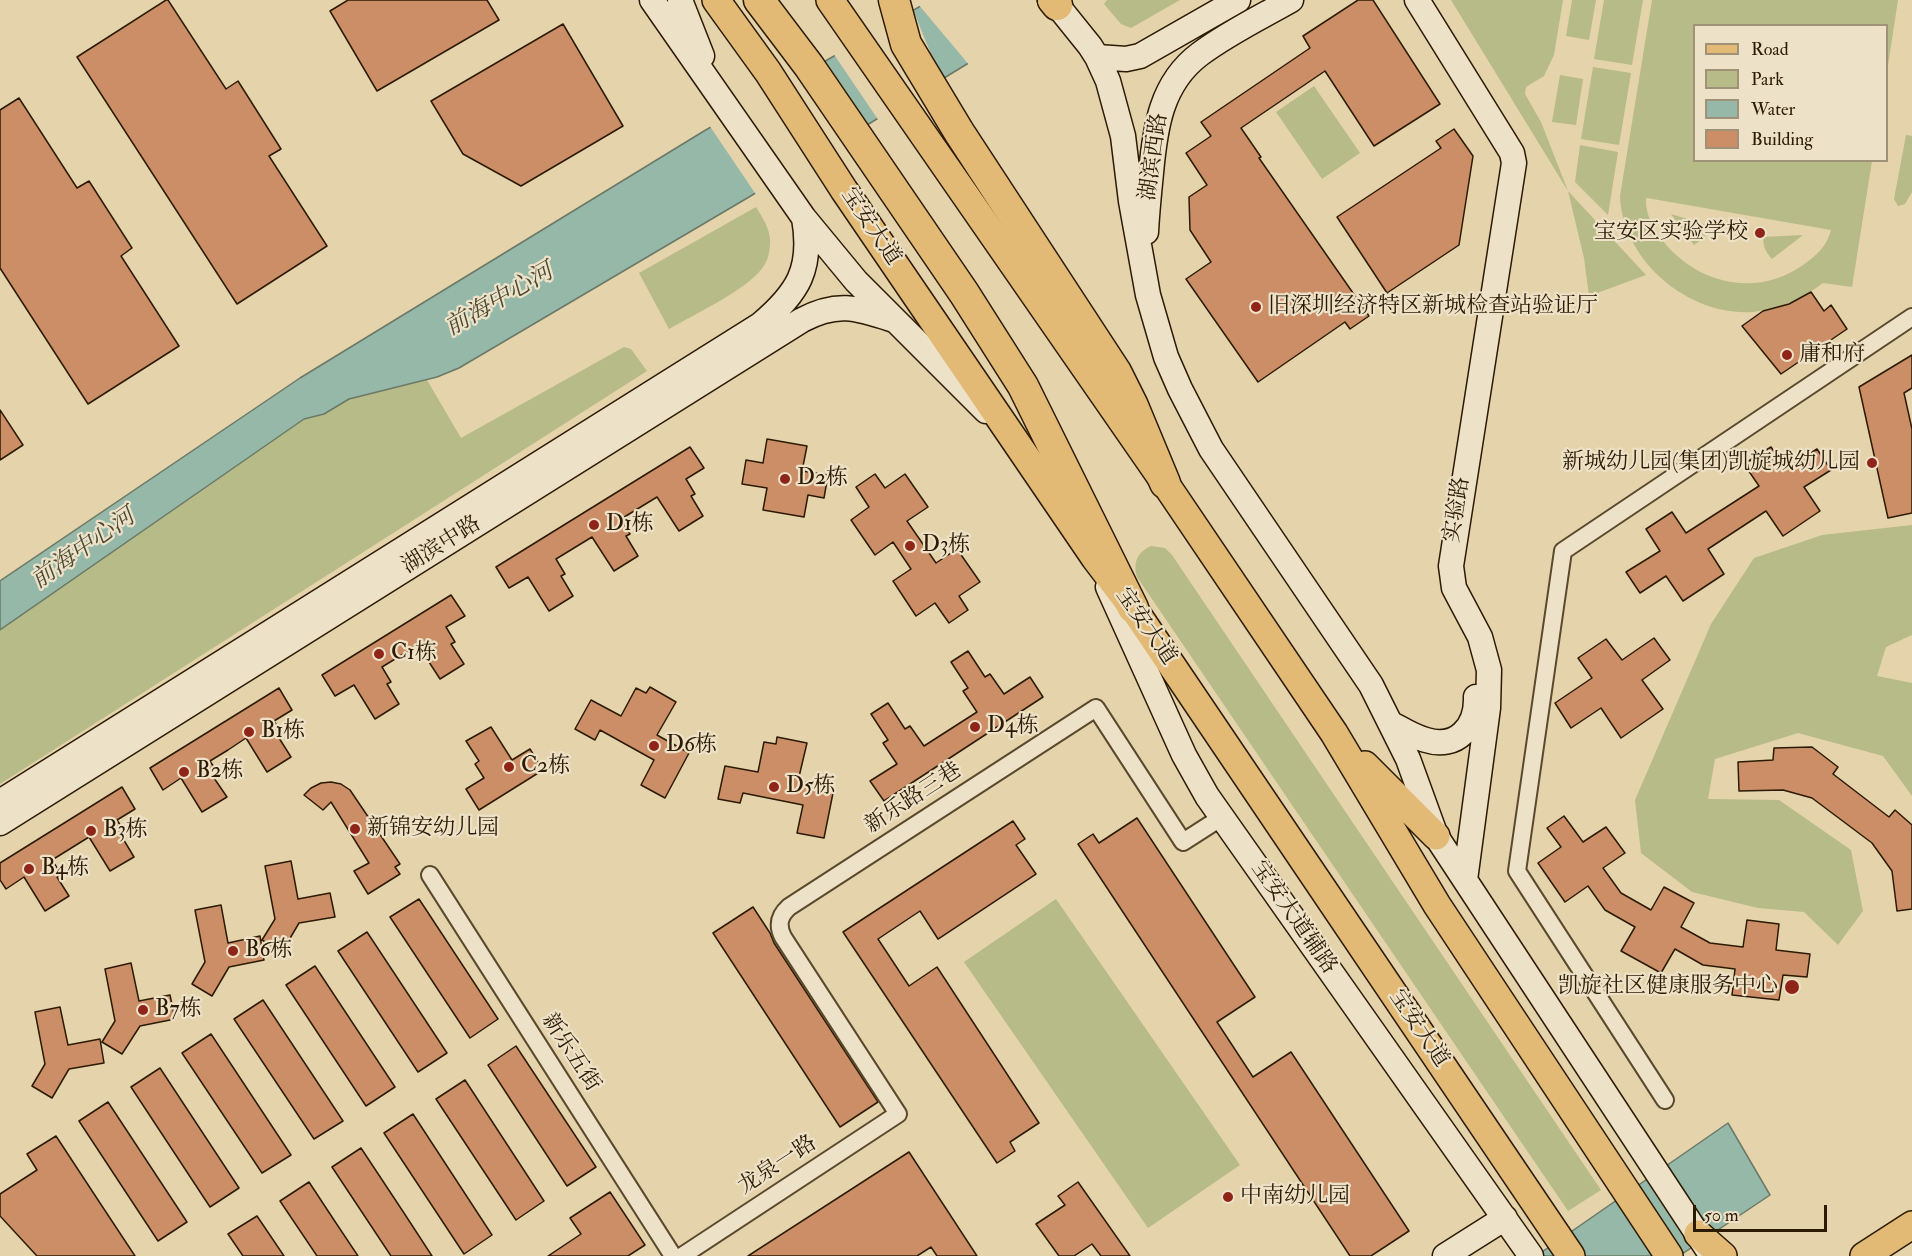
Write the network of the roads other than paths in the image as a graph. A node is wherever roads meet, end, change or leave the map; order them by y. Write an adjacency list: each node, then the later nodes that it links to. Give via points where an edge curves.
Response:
1 (652, 0): 15 (main road)
2 (680, 0): 15 (main road)
3 (716, 0): 22 (main road, 宝安大道)
4 (759, 0): 25 (highway, via 809,66 1023,386)
5 (830, 0): 23 (main road)
6 (881, 0): 13 (highway)
7 (894, 0): 13 (highway)
8 (1238, 0): 12 (main road, via 1233,7 1234,17 1243,24); 14 (main road, via 1140,56 1126,58)
9 (1291, 0): 12 (main road, 湖滨西路)
10 (1417, 0): 16 (main road, 实验路)
11 (1053, 2): 14 (main road)
12 (1251, 23): 18 (main road, 湖滨西路, via 1199,55 1178,76 1165,99 1154,146)
13 (906, 44): 23 (highway, via 1116,372)
14 (1094, 51): 18 (main road, via 1117,109)
15 (719, 95): 17 (main road)
16 (1503, 138): 26 (main road, 实验路, via 1435,558 1436,583 1473,661 1476,712 1468,729 1445,742 1425,740); 33 (main road, 实验路, via 1512,153 1513,173 1450,566 1454,588 1480,637 1489,670 1488,708)
17 (803, 217): 20 (main road, via 855,281); 21 (main road, 湖滨中路, via 806,255 794,290)
18 (1144, 271): 26 (main road, via 1166,357 1211,449 1358,664)
19 (1912, 317): 34 (street, via 1563,551 1517,871)
20 (894, 320): 21 (main road, 湖滨中路, via 853,309 825,308); 22 (main road)
21 (731, 354): 28 (main road, 湖滨中路); 30 (main road, 湖滨中路)
22 (1015, 440): 24 (main road, 宝安大道)
23 (1165, 483): 27 (main road)
24 (1095, 558): 25 (main road, 宝安大道); 29 (main road, 宝安大道辅路, via 1184,755)
25 (1133, 608): 44 (main road, 宝安大道)
26 (1392, 724): 31 (main road)
27 (1334, 733): 31 (main road); 45 (main road, via 1437,905)
28 (0, 802)
29 (1222, 818): 35 (street, 新乐路三巷, via 1184,842 1096,708 789,907 780,918 783,938); 36 (main road, 宝安大道辅路)
30 (0, 823)
31 (1436, 836): 33 (main road)
32 (430, 874): 41 (street, 新乐五街)
33 (1465, 880): 38 (main road)
34 (1665, 1100)
35 (898, 1114): 42 (street, 龙泉一路)
36 (1505, 1218): 39 (main road, 宝安大道辅路); 43 (main road)
37 (1912, 1225): 40 (main road)
38 (1705, 1245): 46 (main road)
39 (1528, 1252)
40 (1866, 1254)
41 (673, 1256)
42 (682, 1256)
43 (1445, 1256)
44 (1571, 1256)
45 (1669, 1256)
46 (1723, 1256)

